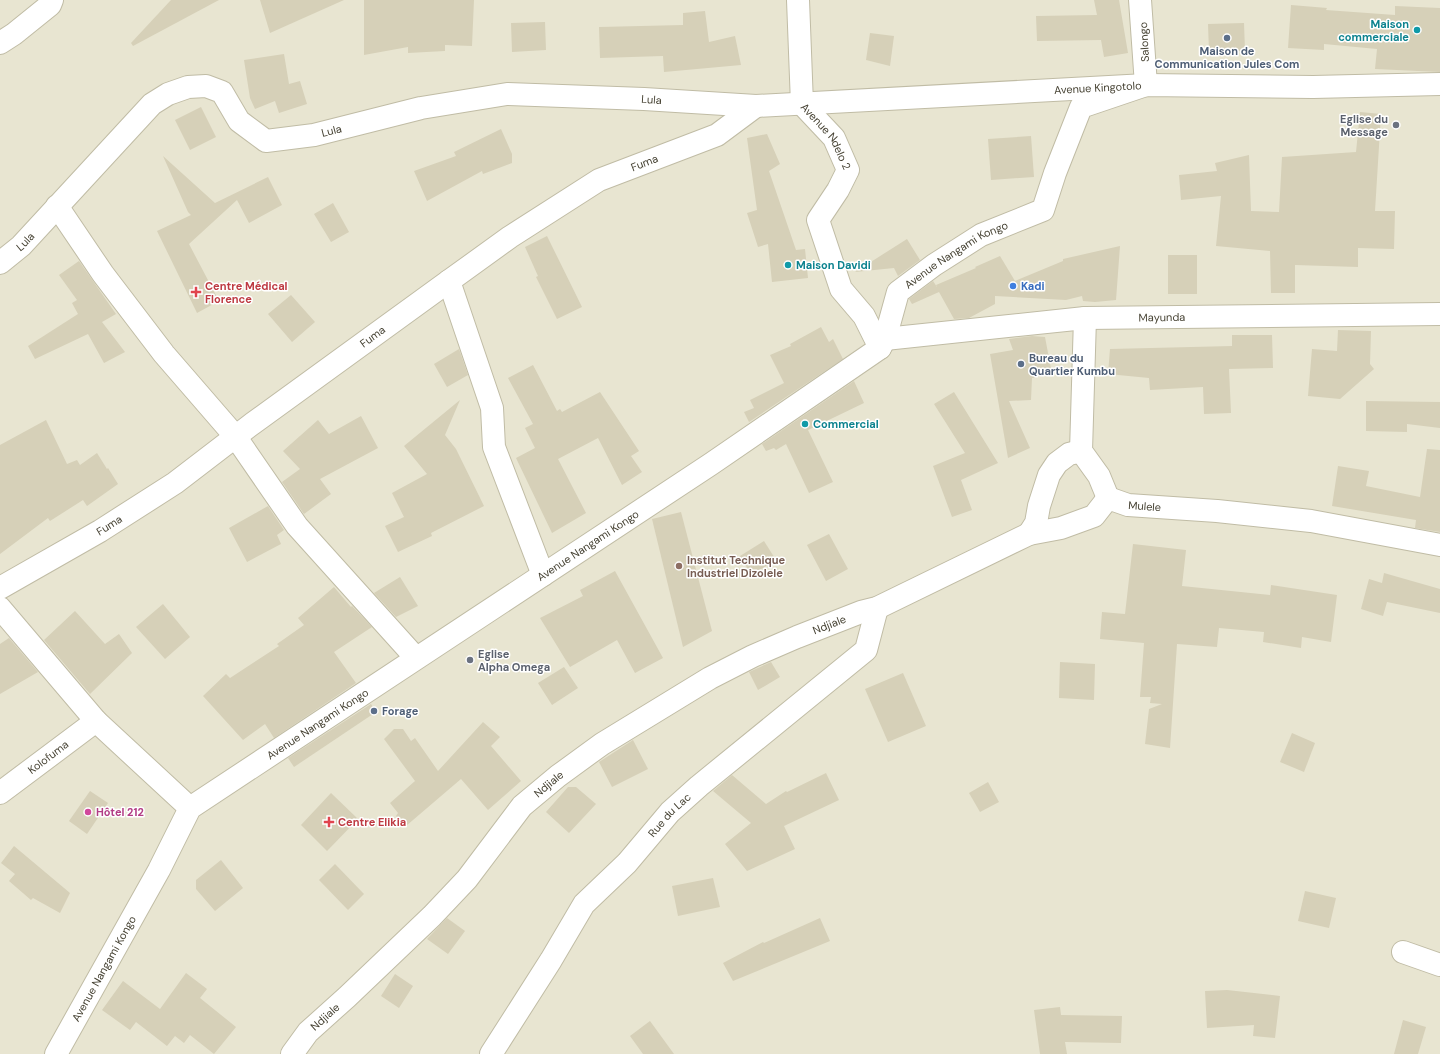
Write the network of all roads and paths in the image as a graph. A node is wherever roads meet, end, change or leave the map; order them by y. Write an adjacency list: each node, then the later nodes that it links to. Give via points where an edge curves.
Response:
1 (52, 0): 4 (street, via 50,6)
2 (798, 0): 7 (street, Avenue Ndelo 2)
3 (1140, 0): 6 (street, Salongo)
4 (0, 43)
5 (1440, 84): 6 (street, Avenue Kingotolo, via 1313,87)
6 (1146, 85): 7 (street, Avenue Kingotolo); 14 (street, Avenue Nangami Kongo, via 1081,107 1043,210 981,235 898,292)
7 (802, 104): 8 (street, Avenue Kingotolo); 14 (street, Avenue Ndelo 2, via 834,138 848,170 818,220 841,289)
8 (756, 106): 9 (street, Lula, via 507,94 421,108 314,135 266,141 239,121 222,92 206,86 188,87 168,94 152,104); 11 (street, Fuma, via 717,135 599,180 510,237)
9 (58, 206): 10 (street, Lula, via 21,246); 15 (street, via 103,274 164,354)
10 (0, 263)
11 (449, 281): 15 (street, Fuma); 20 (street, via 492,408 494,447)
12 (1440, 314): 13 (street, Mayunda)
13 (1085, 318): 14 (street, Mayunda); 16 (street)
14 (883, 343): 20 (street, Avenue Nangami Kongo, via 711,464)
15 (235, 436): 21 (street, Fuma, via 169,487 100,531); 24 (street, via 297,526)
16 (1081, 451): 17 (street, via 1099,476); 18 (street, via 1069,454 1057,463 1049,475 1036,523)
17 (1108, 498): 18 (street, via 1094,516 1061,528); 19 (street, Mulele, via 1128,505 1311,521)
18 (1029, 534): 23 (street)
19 (1440, 545)
20 (543, 575): 24 (street, Avenue Nangami Kongo)
21 (0, 588)
22 (0, 608): 25 (street)
23 (877, 608): 31 (street, Ndjiale, via 797,637 710,678 602,744 558,776 522,806 467,879 432,916 308,1032); 32 (street, Rue du Lac, via 866,650 670,812 626,863 584,904)
24 (416, 658): 27 (street, Avenue Nangami Kongo)
25 (96, 721): 26 (street, Kolofuma); 27 (street)
26 (0, 793)
27 (190, 808): 30 (street, Avenue Nangami Kongo, via 159,870)
28 (1403, 952): 29 (street)
29 (1440, 965)
30 (56, 1054)
31 (292, 1054)
32 (490, 1054)

